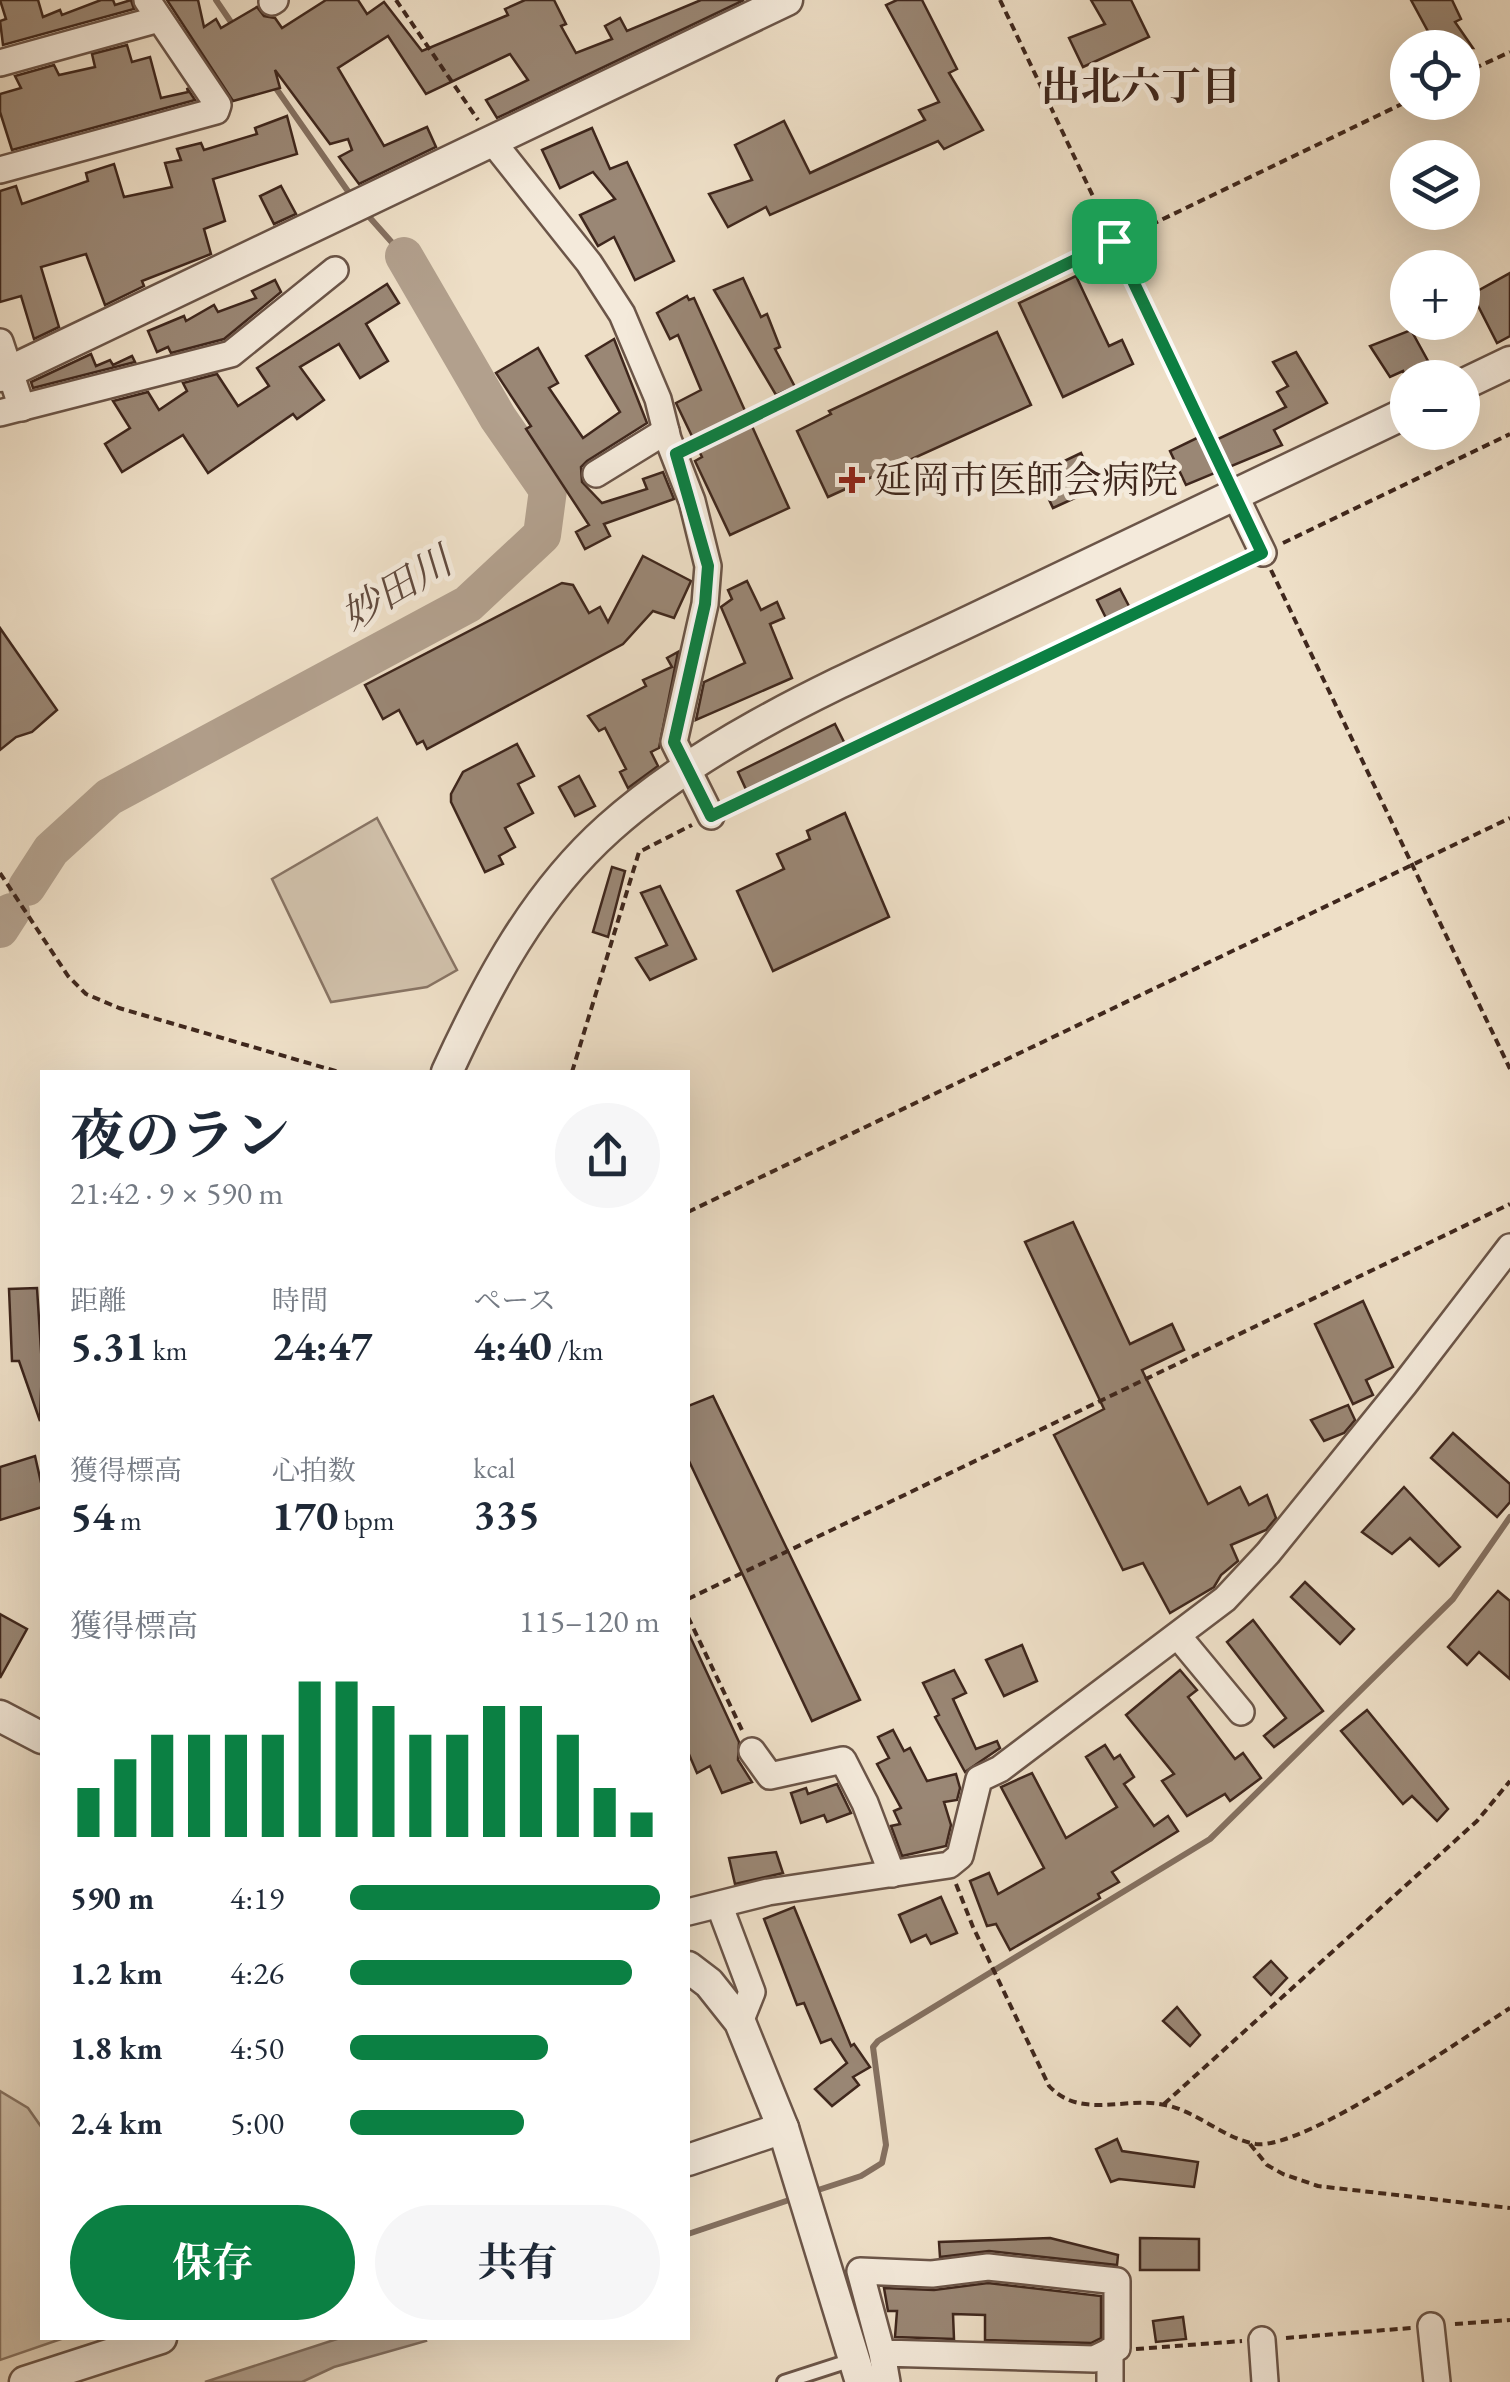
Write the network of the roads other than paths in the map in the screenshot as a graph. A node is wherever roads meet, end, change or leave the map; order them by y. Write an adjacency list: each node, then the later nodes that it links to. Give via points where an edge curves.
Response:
1 (787, 0): 4 (street)
2 (153, 9): 3 (street); 5 (street, via 218,105 216,112)
3 (0, 63)
4 (492, 141): 9 (street); 13 (street, via 622,314)
5 (0, 170)
6 (335, 270): 11 (street, via 231,354)
7 (0, 342): 9 (street)
8 (1510, 362): 10 (street)
9 (4, 374): 11 (street)
10 (1480, 376)
11 (11, 411)
12 (1390, 421): 15 (street)
13 (671, 442): 14 (street); 17 (street, via 708,566 674,742)
14 (596, 474)
15 (1235, 495): 16 (street); 17 (street, via 823,691)
16 (1262, 553)
17 (688, 767): 18 (street); 19 (street, via 608,829 528,917)
18 (711, 816)
19 (447, 1070)
20 (1510, 1247): 21 (street, via 1268,1553 1226,1599)
21 (1178, 1636): 22 (street); 26 (street, via 978,1779 960,1856)
22 (1241, 1712)
23 (0, 1716): 24 (street)
24 (40, 1737)
25 (752, 1751): 26 (street, via 770,1776 843,1760)
26 (892, 1874): 27 (street, via 768,1892)
27 (720, 1907): 28 (street); 30 (street, via 752,1992)
28 (690, 1912)
29 (690, 1969): 30 (street)
30 (740, 2022): 31 (street)
31 (782, 2128): 32 (street); 37 (street)
32 (690, 2159)
33 (1431, 2326): 43 (street)
34 (155, 2340): 38 (street)
35 (1262, 2340): 42 (street)
36 (1114, 2350): 37 (street, via 1094,2358); 37 (street, via 1117,2281 988,2267 932,2274 860,2270); 41 (street)
37 (866, 2365): 39 (lane); 40 (street)
38 (25, 2382)
39 (784, 2382)
40 (887, 2382)
41 (1110, 2382)
42 (1265, 2382)
43 (1437, 2382)

